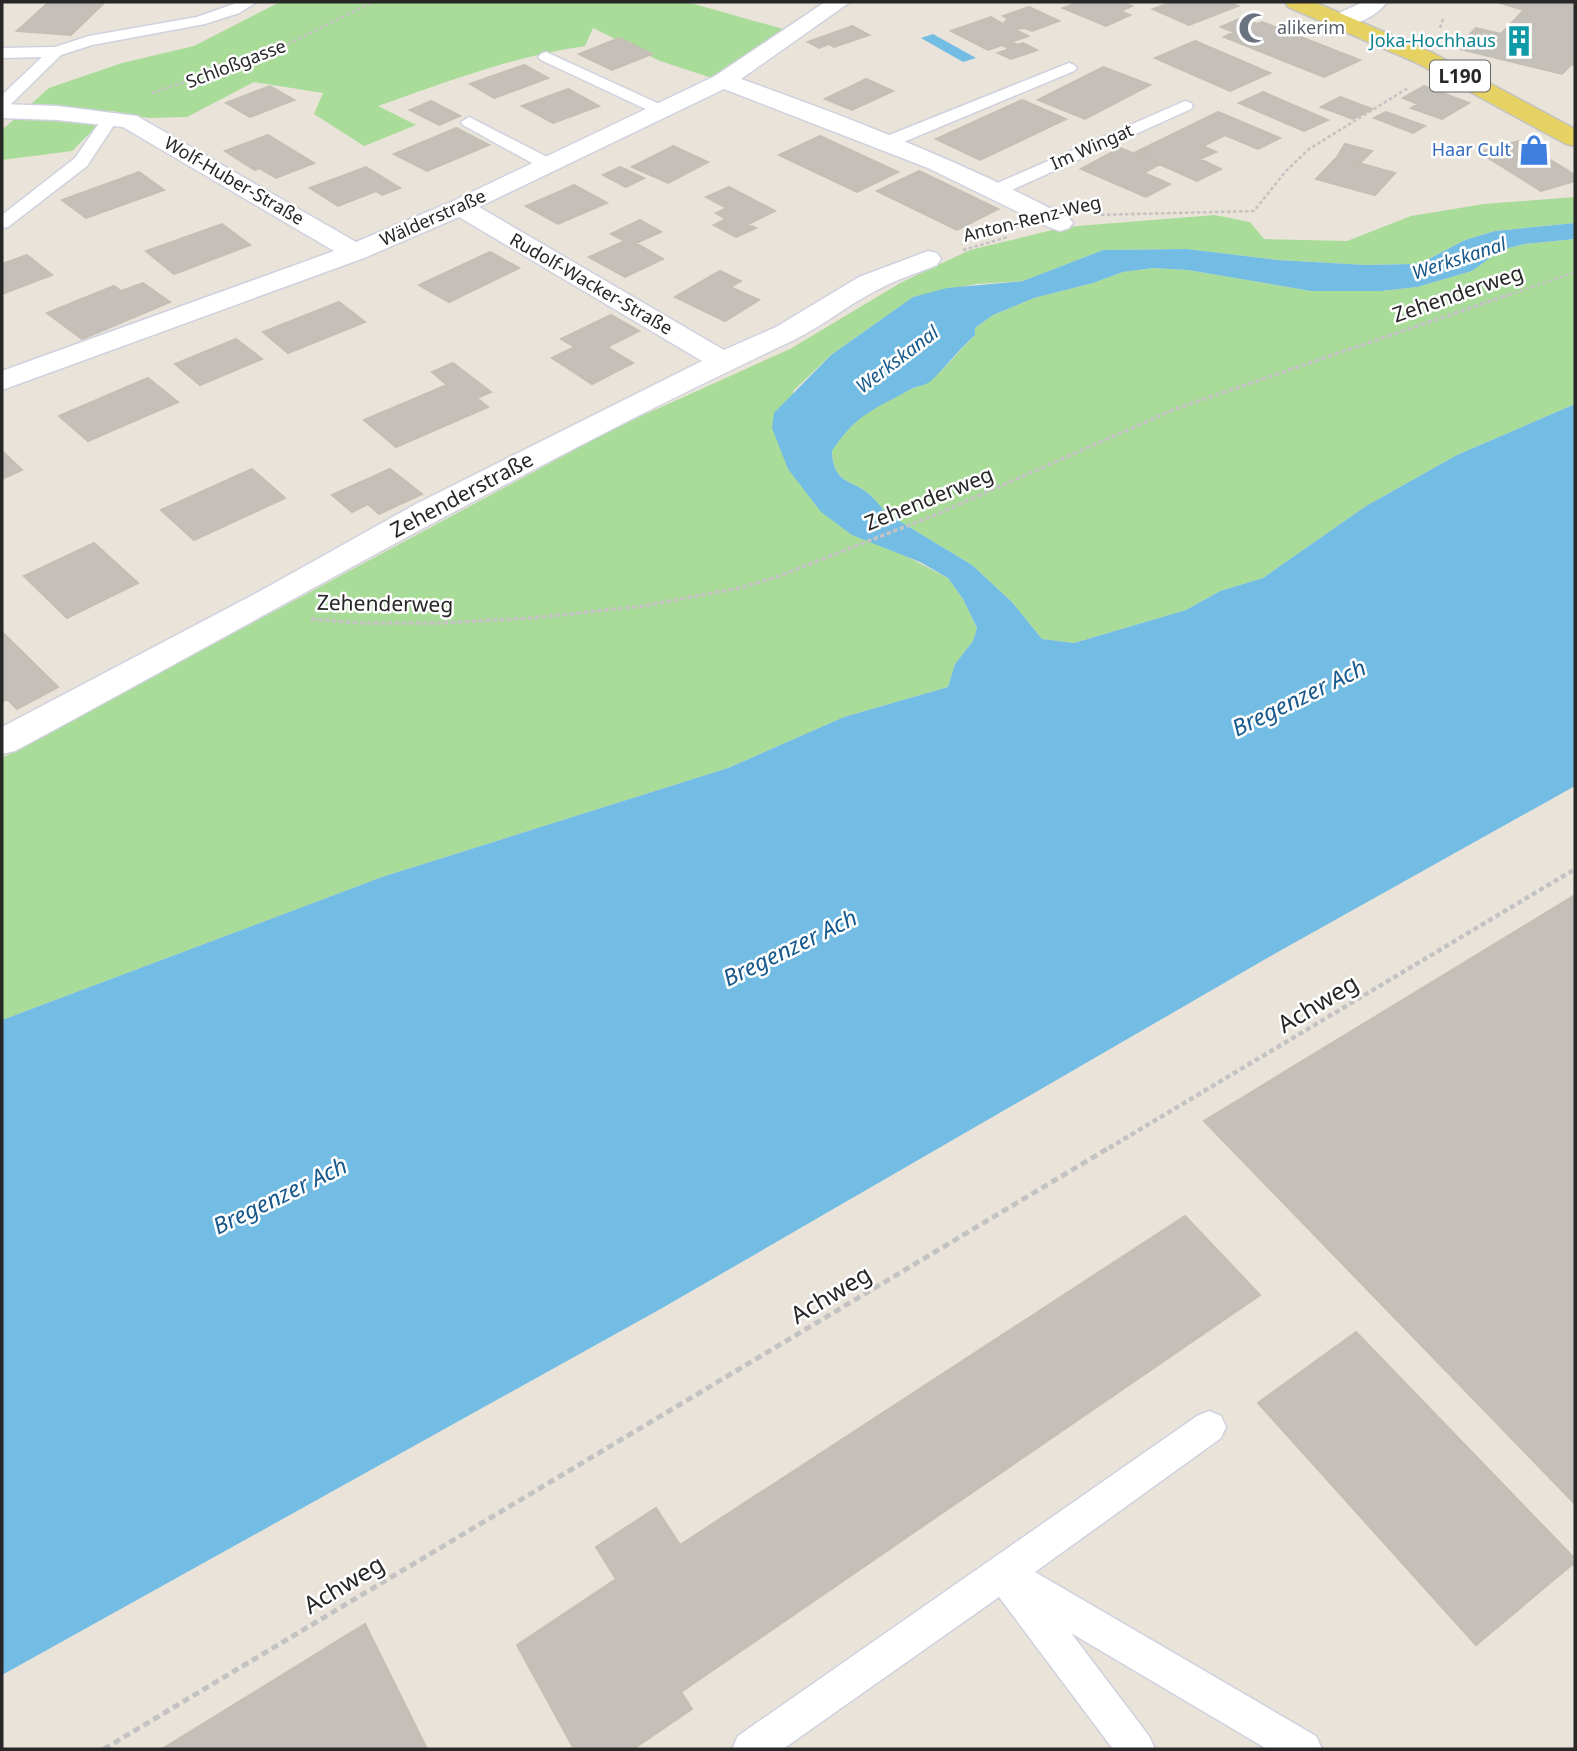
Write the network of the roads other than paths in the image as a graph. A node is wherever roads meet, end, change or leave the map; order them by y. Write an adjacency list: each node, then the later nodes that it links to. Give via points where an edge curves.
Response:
1 (250, 2): 6 (lane, via 200,20 89,41)
2 (839, 2): 10 (street, Wälderstraße)
3 (1296, 2): 5 (main road, L190)
4 (1376, 2): 5 (street)
5 (1341, 20): 17 (main road, L190, via 1444,67)
6 (56, 52): 7 (lane); 11 (lane)
7 (2, 53)
8 (546, 57): 13 (lane)
9 (1069, 68): 18 (lane)
10 (723, 81): 13 (street, Wälderstraße); 18 (street)
11 (2, 104)
12 (1185, 106): 20 (lane, Im Wingat)
13 (660, 110): 19 (street, Wälderstraße)
14 (2, 111): 15 (street)
15 (110, 119): 22 (lane, via 81,162); 24 (street, Wolf-Huber-Straße, via 129,121)
16 (468, 122): 19 (lane)
17 (1575, 139)
18 (888, 142): 20 (street)
19 (547, 164): 21 (street, Wälderstraße)
20 (999, 189): 23 (street)
21 (460, 207): 24 (street, Wälderstraße); 26 (street, Rudolf-Wacker-Straße)
22 (2, 223)
23 (1060, 223)
24 (355, 252): 27 (street, Wälderstraße)
25 (928, 259): 26 (street, Zehenderstraße, via 869,284 786,333)
26 (723, 361): 28 (street, Zehenderstraße, via 427,511)
27 (2, 381)
28 (2, 742)
29 (1209, 1427): 30 (lane)
30 (1003, 1573): 31 (lane); 32 (lane); 33 (lane)
31 (751, 1749)
32 (1136, 1749)
33 (1303, 1749)

